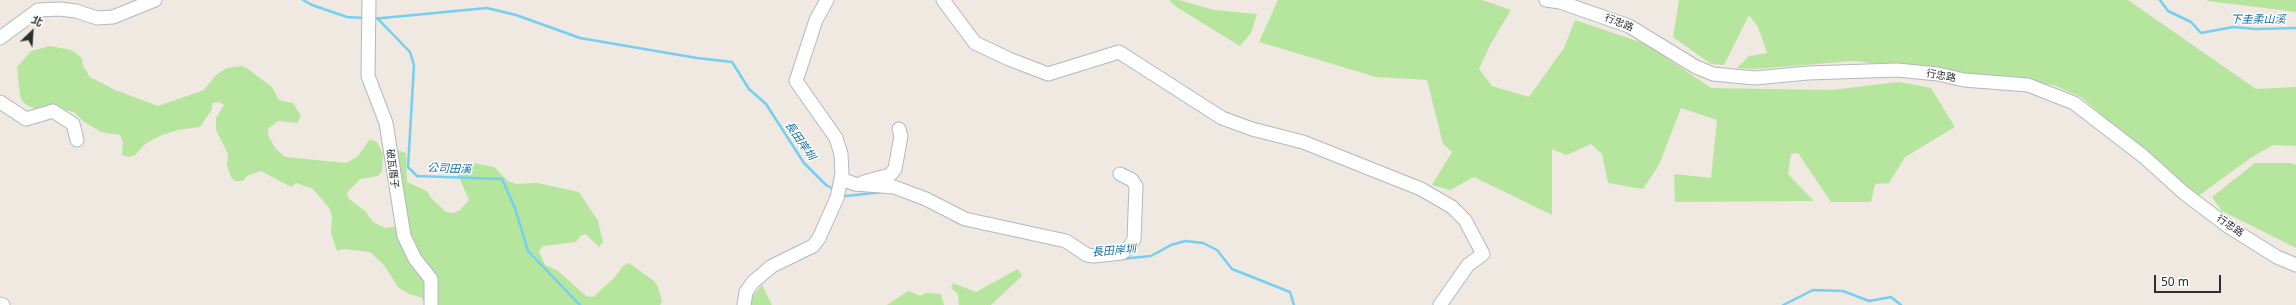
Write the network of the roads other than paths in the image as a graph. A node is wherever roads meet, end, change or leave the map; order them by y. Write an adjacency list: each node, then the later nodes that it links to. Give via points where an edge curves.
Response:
1 (155, 0): 6 (street, via 112,17 97,18 65,10 38,10)
2 (827, 0): 11 (street, via 816,20 796,81 836,138 841,154)
3 (943, 0): 18 (street, via 975,42 1009,60 1048,74 1119,52 1222,118 1252,129 1303,142 1421,189 1452,207 1465,220 1483,254 1468,265)
4 (1546, 0): 13 (street, 行忠路, via 1560,2 1629,26 1696,67 1713,74 1755,78 1808,73 1897,70 1938,74 1964,80 2028,85 2074,103 2229,227 2277,258)
5 (369, 4): 16 (street, 破瓦厝子, via 368,76 386,123 404,236 415,259 431,279)
6 (0, 38)
7 (0, 102): 9 (street, via 26,119 53,111 73,124)
8 (898, 129): 12 (street, via 901,136 895,169 890,175)
9 (77, 140)
10 (1120, 174): 12 (street, via 1132,180 1136,186 1134,239 1122,253 1094,256 1087,255 1066,241 965,219 926,199 894,188)
11 (840, 182): 12 (street); 17 (street, via 837,198 813,246 772,266 762,274 746,292)
12 (855, 184)
13 (2296, 265)
14 (0, 304): 15 (street)
15 (3, 305)
16 (431, 305)
17 (744, 305)
18 (1440, 305)

